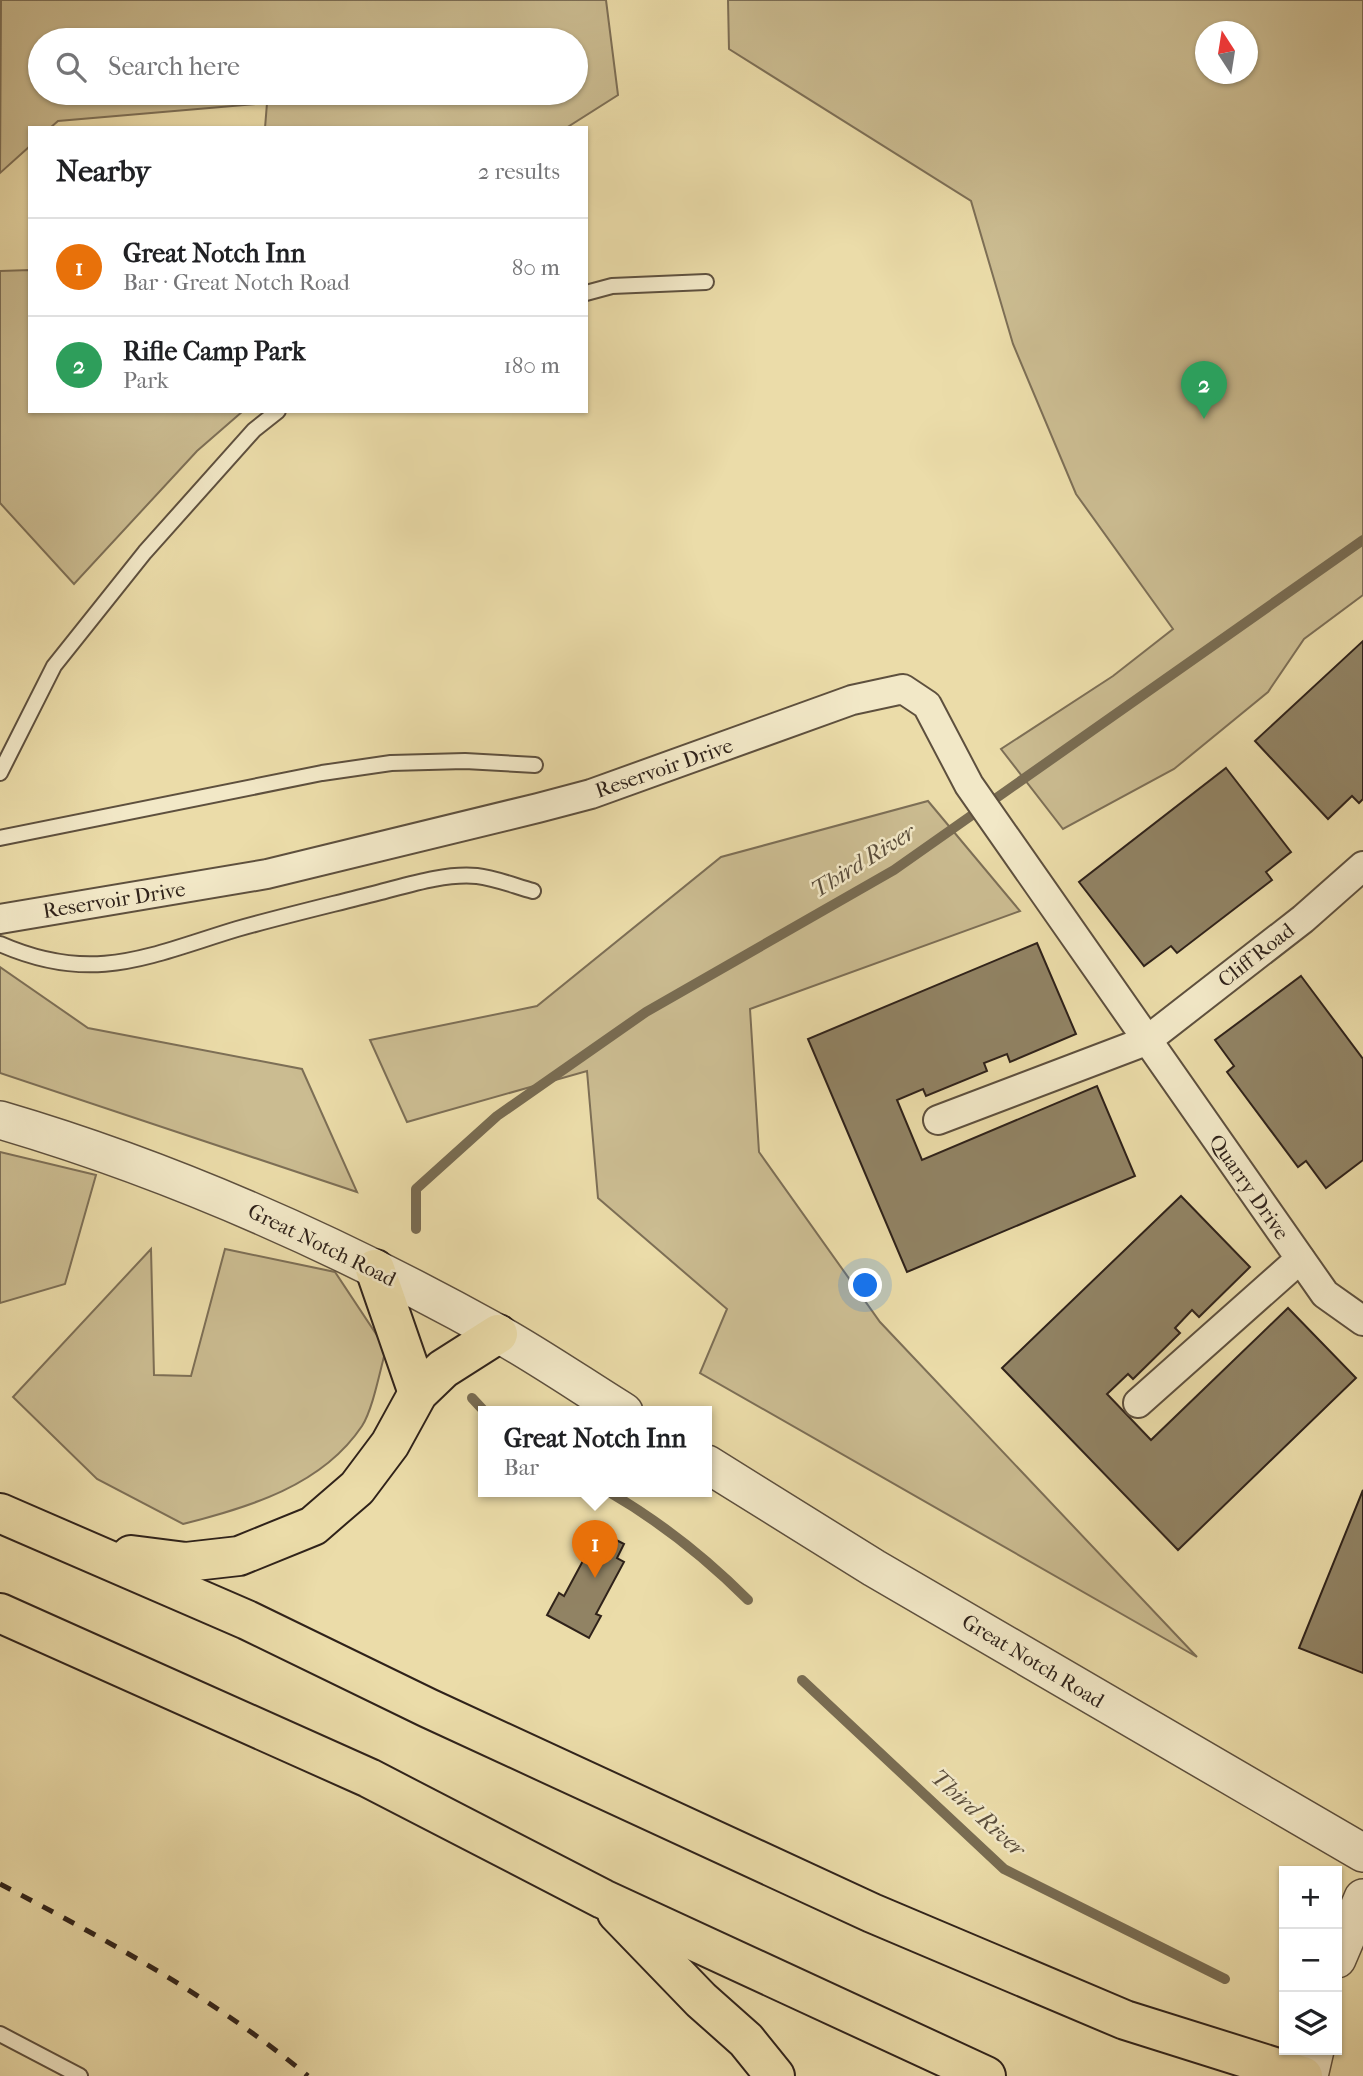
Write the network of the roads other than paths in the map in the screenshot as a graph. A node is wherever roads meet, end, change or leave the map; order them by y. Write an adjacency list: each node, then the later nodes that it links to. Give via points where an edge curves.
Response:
1 (706, 282): 2 (lane, via 612,286)
2 (588, 292)
3 (275, 413): 5 (lane, via 254,430 145,552 54,666)
4 (536, 765): 6 (lane, via 391,762)
5 (0, 773)
6 (0, 838)
7 (1363, 866): 11 (street, Cliff Road, via 1303,919)
8 (533, 891): 10 (lane, via 477,876 438,879 279,918 121,964 52,962)
9 (0, 919): 11 (street, Reservoir Drive, via 267,874 538,808 617,785 852,700 903,690 927,705 969,785)
10 (0, 944)
11 (1146, 1041): 13 (street, Cliff Road); 14 (street, Quarry Drive)
12 (0, 1120): 15 (street, Great Notch Road, via 217,1195)
13 (938, 1120)
14 (1300, 1259): 16 (street, Quarry Drive, via 1325,1294); 19 (street)
15 (375, 1269): 17 (street, Great Notch Road); 18 (highway)
16 (1363, 1321)
17 (498, 1334): 18 (highway, via 443,1369); 20 (street, Great Notch Road)
18 (418, 1393): 23 (highway, via 390,1444 357,1488 313,1527 239,1556 186,1562)
19 (1138, 1403)
20 (614, 1406)
21 (712, 1467): 25 (street, Great Notch Road, via 874,1568)
22 (0, 1513): 23 (highway)
23 (70, 1541): 34 (highway, via 873,1913 1125,2020)
24 (0, 1614): 27 (highway, via 369,1778)
25 (1363, 1853)
26 (1363, 1898): 28 (street)
27 (603, 1899): 32 (highway, via 701,2000 746,2039); 33 (highway)
28 (1342, 1947)
29 (0, 2034): 31 (lane)
30 (1314, 2055): 35 (street)
31 (80, 2076)
32 (775, 2076)
33 (986, 2076)
34 (1303, 2076)
35 (1309, 2076)

